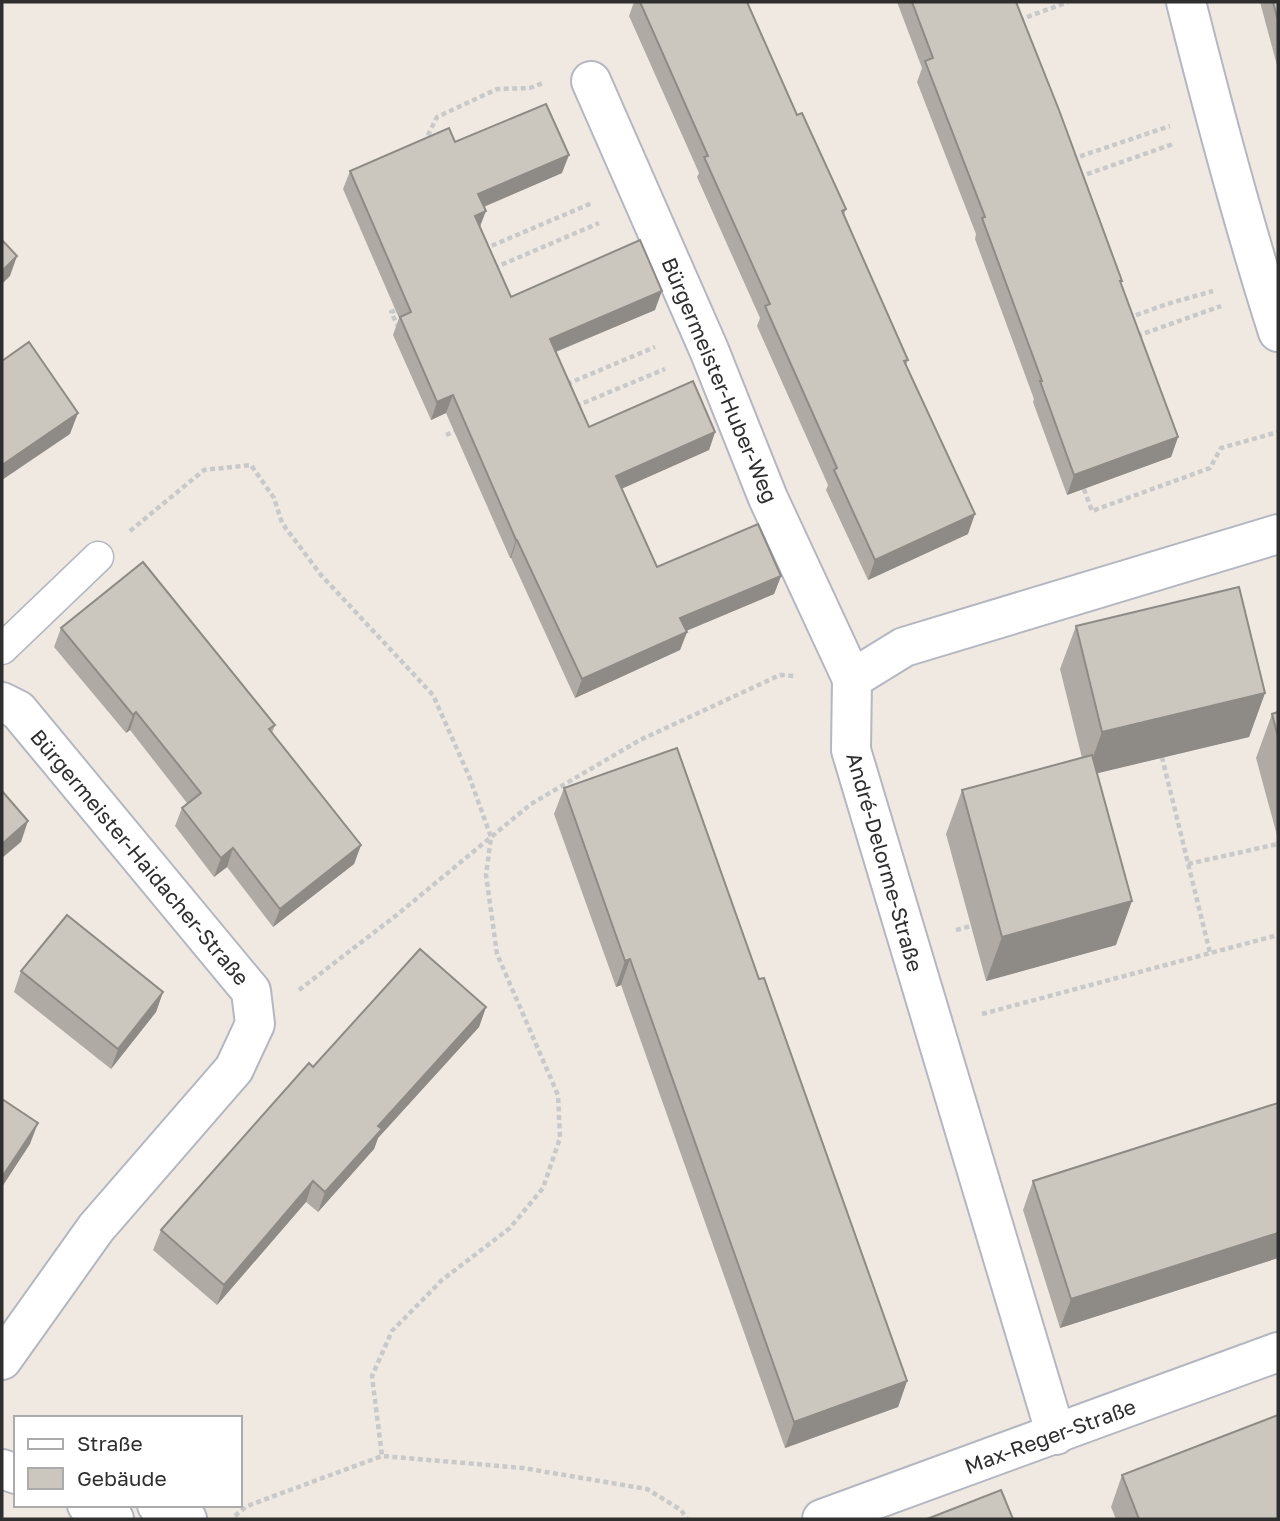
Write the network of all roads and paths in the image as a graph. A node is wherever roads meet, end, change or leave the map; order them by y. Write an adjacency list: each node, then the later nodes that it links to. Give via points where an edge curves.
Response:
1 (1068, 2): 3 (path)
2 (1186, 2): 5 (street)
3 (1016, 21)
4 (591, 81): 6 (path, via 570,71 530,88 497,89 438,117); 9 (street, Bürgermeister-Huber-Weg)
5 (1216, 119): 7 (path); 8 (path); 12 (street)
6 (424, 144)
7 (1061, 163)
8 (1075, 178)
9 (641, 193): 10 (path); 11 (path); 17 (street, Bürgermeister-Huber-Weg)
10 (483, 250)
11 (493, 268)
12 (1263, 284): 14 (path, via 1167,304); 16 (street); 18 (path)
13 (404, 307): 15 (path, via 391,312)
14 (1119, 321)
15 (401, 332)
16 (1278, 332)
17 (704, 339): 19 (path); 20 (path); 28 (street, Bürgermeister-Huber-Weg, via 768,498)
18 (1127, 339)
19 (560, 387)
20 (572, 408)
21 (459, 429): 23 (path)
22 (1278, 432): 24 (path, via 1221,448 1210,468 1092,511)
23 (446, 435)
24 (1084, 489)
25 (1278, 534): 28 (street, via 904,647)
26 (99, 557): 27 (lane); 31 (path, via 204,470 251,465 274,498 282,523 321,575 433,695)
27 (2, 649)
28 (852, 679): 31 (path, via 780,675 640,740 531,804); 37 (street, André-Delorme-Straße, via 851,750)
29 (2, 702): 36 (street, Bürgermeister-Haidacher-Straße, via 18,710 251,991)
30 (1162, 757): 33 (path)
31 (491, 837): 36 (path); 41 (path, via 486,874 496,954 558,1095 560,1138 543,1188 510,1228 442,1280 393,1331 372,1376)
32 (1278, 844): 33 (path)
33 (1188, 864): 35 (path)
34 (1278, 935): 35 (path)
35 (1210, 953): 37 (path)
36 (255, 1024): 39 (street, via 234,1069 96,1228)
37 (934, 1027): 40 (street, André-Delorme-Straße)
38 (1278, 1352): 40 (street, Max-Reger-Straße)
39 (2, 1360)
40 (1056, 1435): 48 (street, Max-Reger-Straße)
41 (383, 1456): 46 (path, via 247,1507); 47 (path, via 523,1468 647,1489 681,1510)
42 (91, 1507): 44 (street)
43 (163, 1507): 45 (street)
44 (114, 1519)
45 (187, 1519)
46 (232, 1519)
47 (687, 1519)
48 (822, 1519)

